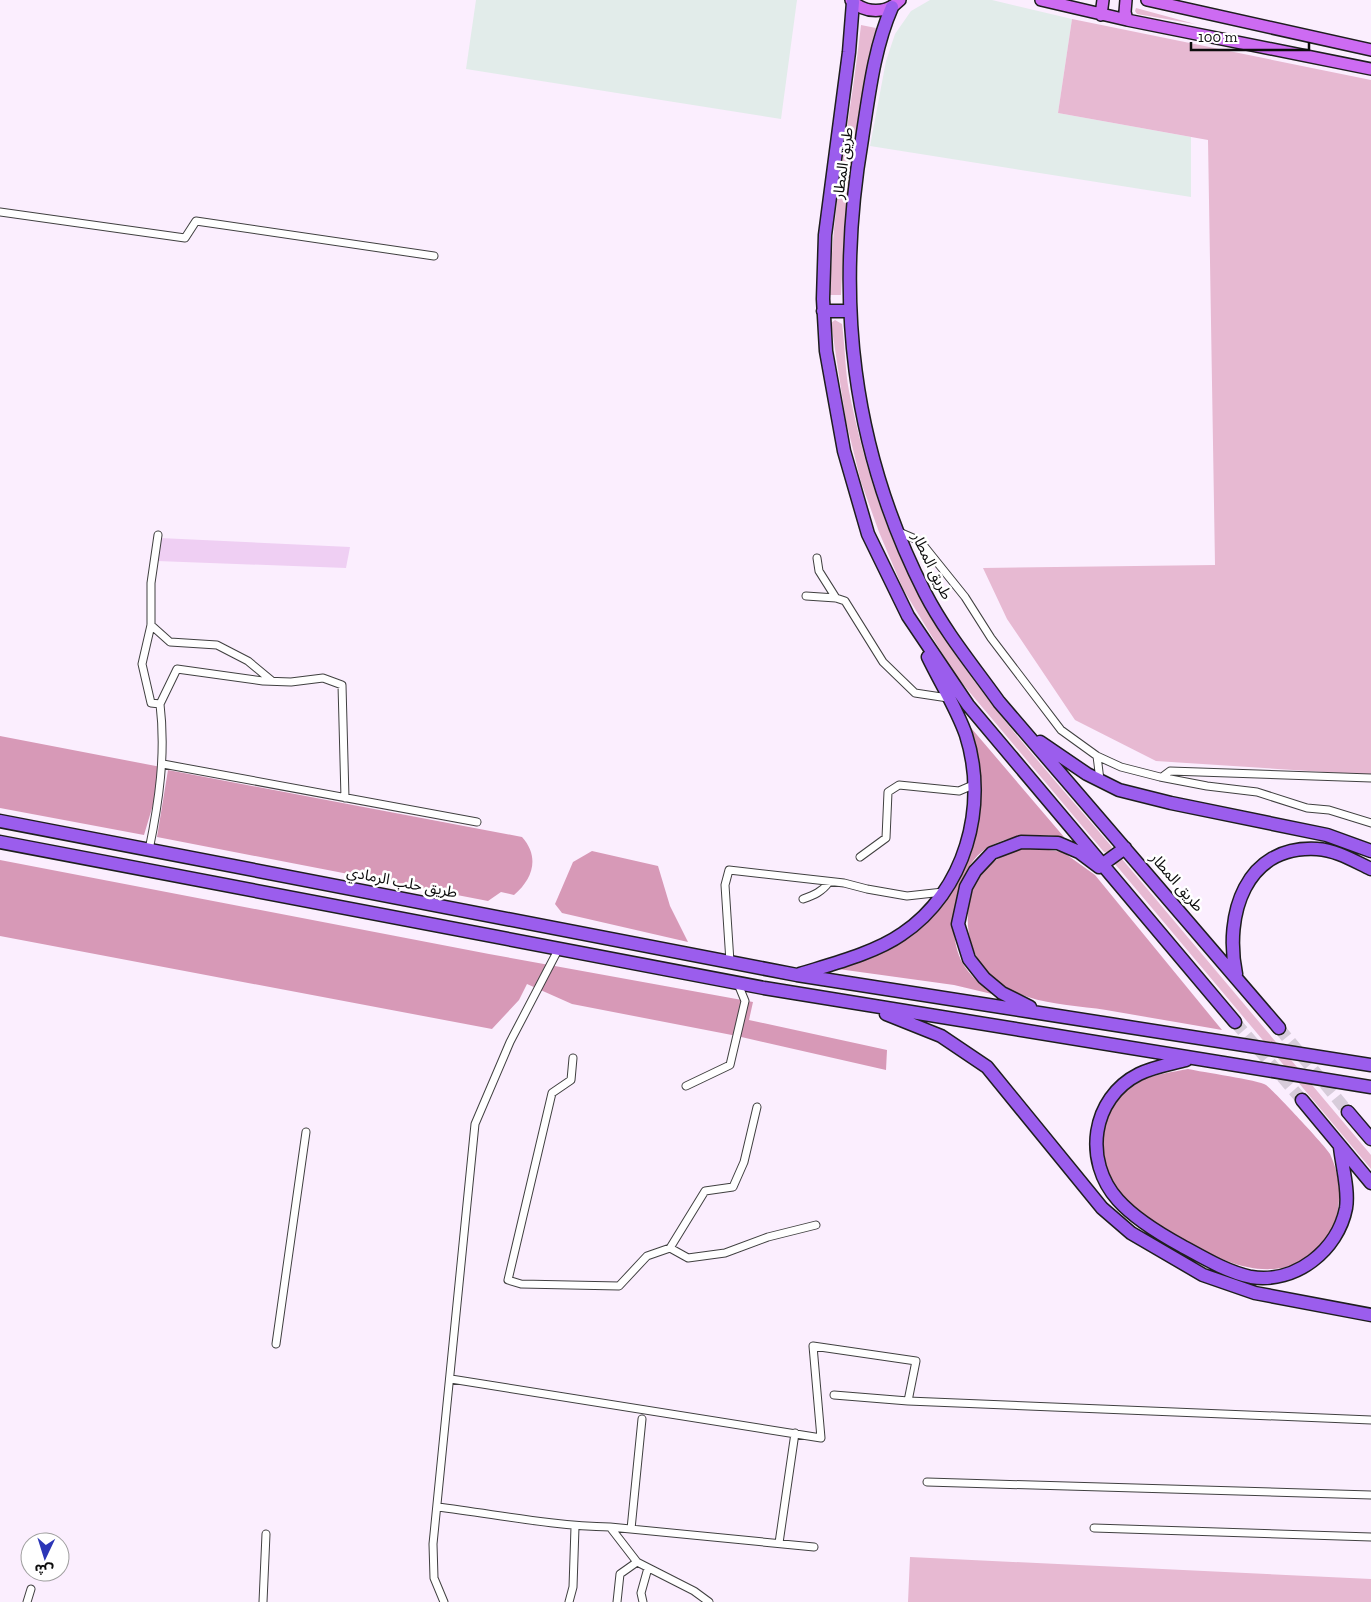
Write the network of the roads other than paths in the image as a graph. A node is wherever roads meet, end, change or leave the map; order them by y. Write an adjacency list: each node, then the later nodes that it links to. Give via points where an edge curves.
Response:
1 (1041, 0): 7 (main road)
2 (1103, 0): 7 (main road)
3 (1126, 0): 8 (main road)
4 (1147, 0): 9 (main road)
5 (852, 1): 6 (main road, via 872,11); 13 (highway, طريق المطار, via 849,52 825,235)
6 (896, 3): 14 (highway, طريق المطار, via 883,27 860,151 849,256)
7 (1101, 15): 8 (main road)
8 (1127, 20): 10 (main road)
9 (1371, 50)
10 (1371, 69)
11 (0, 212): 12 (street, via 185,238 196,221)
12 (434, 256)
13 (823, 311): 14 (highway); 20 (highway, طريق المطار, via 826,351 844,451 868,534)
14 (850, 311): 15 (highway, طريق المطار, via 854,371 865,432)
15 (897, 531): 25 (highway, طريق المطار, via 926,595 968,659); 26 (street, via 920,541 965,597 991,638 1061,730)
16 (158, 535): 21 (street, via 151,583)
17 (817, 558): 19 (street, via 820,571)
18 (806, 596): 19 (street)
19 (836, 598): 23 (street, via 845,601 883,662 915,693)
20 (908, 616): 23 (highway); 41 (highway, طريق المطار, via 968,705)
21 (151, 625): 22 (street, via 170,642 217,646 248,661); 24 (street, via 142,664 151,703)
22 (272, 682): 24 (street, via 177,669); 32 (street, via 323,678 342,685)
23 (948, 698): 31 (highway, via 966,735)
24 (160, 704): 27 (street)
25 (1025, 731): 30 (highway, via 1086,774); 37 (highway, طريق المطار)
26 (1097, 756): 28 (street, via 1121,767); 30 (street)
27 (163, 764): 32 (street); 38 (street)
28 (1162, 777): 29 (street, via 1170,771); 35 (street, via 1257,792)
29 (1371, 778)
30 (1100, 780): 39 (highway, via 1119,790 1327,835)
31 (973, 785): 40 (street, via 959,791 899,785 888,792 886,838); 45 (highway, via 970,836 956,874)
32 (345, 798): 34 (street)
33 (0, 821): 38 (highway, طريق حلب الرمادي)
34 (477, 822)
35 (1371, 823)
36 (0, 842): 47 (highway)
37 (1125, 848): 41 (highway); 50 (highway, طريق المطار)
38 (149, 850): 48 (highway, طريق حلب الرمادي)
39 (1371, 851)
40 (860, 857)
41 (1102, 864): 43 (highway, طريق المطار)
42 (1371, 869): 50 (highway, via 1318,849 1294,850 1272,857 1248,881 1236,912 1232,946)
43 (1116, 880): 53 (highway, via 1078,852 1058,843 1021,842 992,853 975,871 966,888 958,924 969,959 1002,994); 54 (highway, طريق المطار)
44 (829, 882): 45 (street, via 907,896); 46 (street, via 815,895); 48 (street, via 729,870 725,885)
45 (944, 892): 49 (highway, via 938,902 902,934 855,956)
46 (803, 899)
47 (563, 951): 51 (highway); 72 (street, via 510,1042 475,1124)
48 (730, 962): 49 (highway, طريق حلب الرمادي)
49 (798, 975): 53 (highway, طريق حلب الرمادي)
50 (1237, 977): 55 (highway, طريق المطار)
51 (738, 984): 52 (highway); 59 (street, via 745,1001 730,1065)
52 (764, 988): 57 (highway); 70 (highway, via 875,1009 941,1036 987,1067 1102,1208 1131,1233 1203,1275 1255,1293)
53 (1041, 1012): 58 (highway, طريق حلب الرمادي)
54 (1235, 1022)
55 (1279, 1028)
56 (573, 1058): 69 (street, via 571,1080 552,1093 508,1280 521,1284 619,1286 647,1256)
57 (1190, 1059): 60 (highway); 66 (highway, via 1140,1074 1127,1082 1109,1100 1097,1126 1097,1157 1108,1187 1128,1210 1164,1236 1207,1260 1252,1277 1295,1271 1319,1257 1341,1224 1346,1206)
58 (1368, 1064)
59 (686, 1086)
60 (1371, 1087)
61 (1302, 1100): 66 (highway)
62 (757, 1107): 69 (street, via 744,1162 733,1187 705,1191)
63 (1348, 1112): 65 (highway)
64 (306, 1132): 71 (street)
65 (1371, 1139)
66 (1340, 1147): 67 (highway)
67 (1371, 1183)
68 (816, 1225): 69 (street, via 724,1253 688,1258)
69 (670, 1248)
70 (1371, 1315)
71 (276, 1344)
72 (451, 1379): 77 (street); 80 (street)
73 (834, 1395): 74 (street)
74 (908, 1400): 76 (street); 77 (street, via 916,1361 813,1346 821,1438)
75 (642, 1419): 84 (street)
76 (1371, 1420)
77 (795, 1433): 87 (street)
78 (927, 1482): 79 (street)
79 (1371, 1495)
80 (437, 1508): 81 (street); 94 (street, via 434,1578)
81 (576, 1527): 82 (street); 95 (street)
82 (610, 1527): 84 (street); 89 (street)
83 (1094, 1528): 86 (street)
84 (632, 1529): 87 (street)
85 (266, 1534): 93 (street)
86 (1371, 1537)
87 (779, 1543): 88 (street)
88 (814, 1547)
89 (637, 1562): 90 (street); 96 (street, via 620,1574)
90 (648, 1568): 97 (street, via 641,1593); 98 (street)
91 (31, 1589): 92 (street)
92 (27, 1602)
93 (263, 1602)
94 (444, 1602)
95 (569, 1602)
96 (617, 1602)
97 (643, 1602)
98 (709, 1602)

